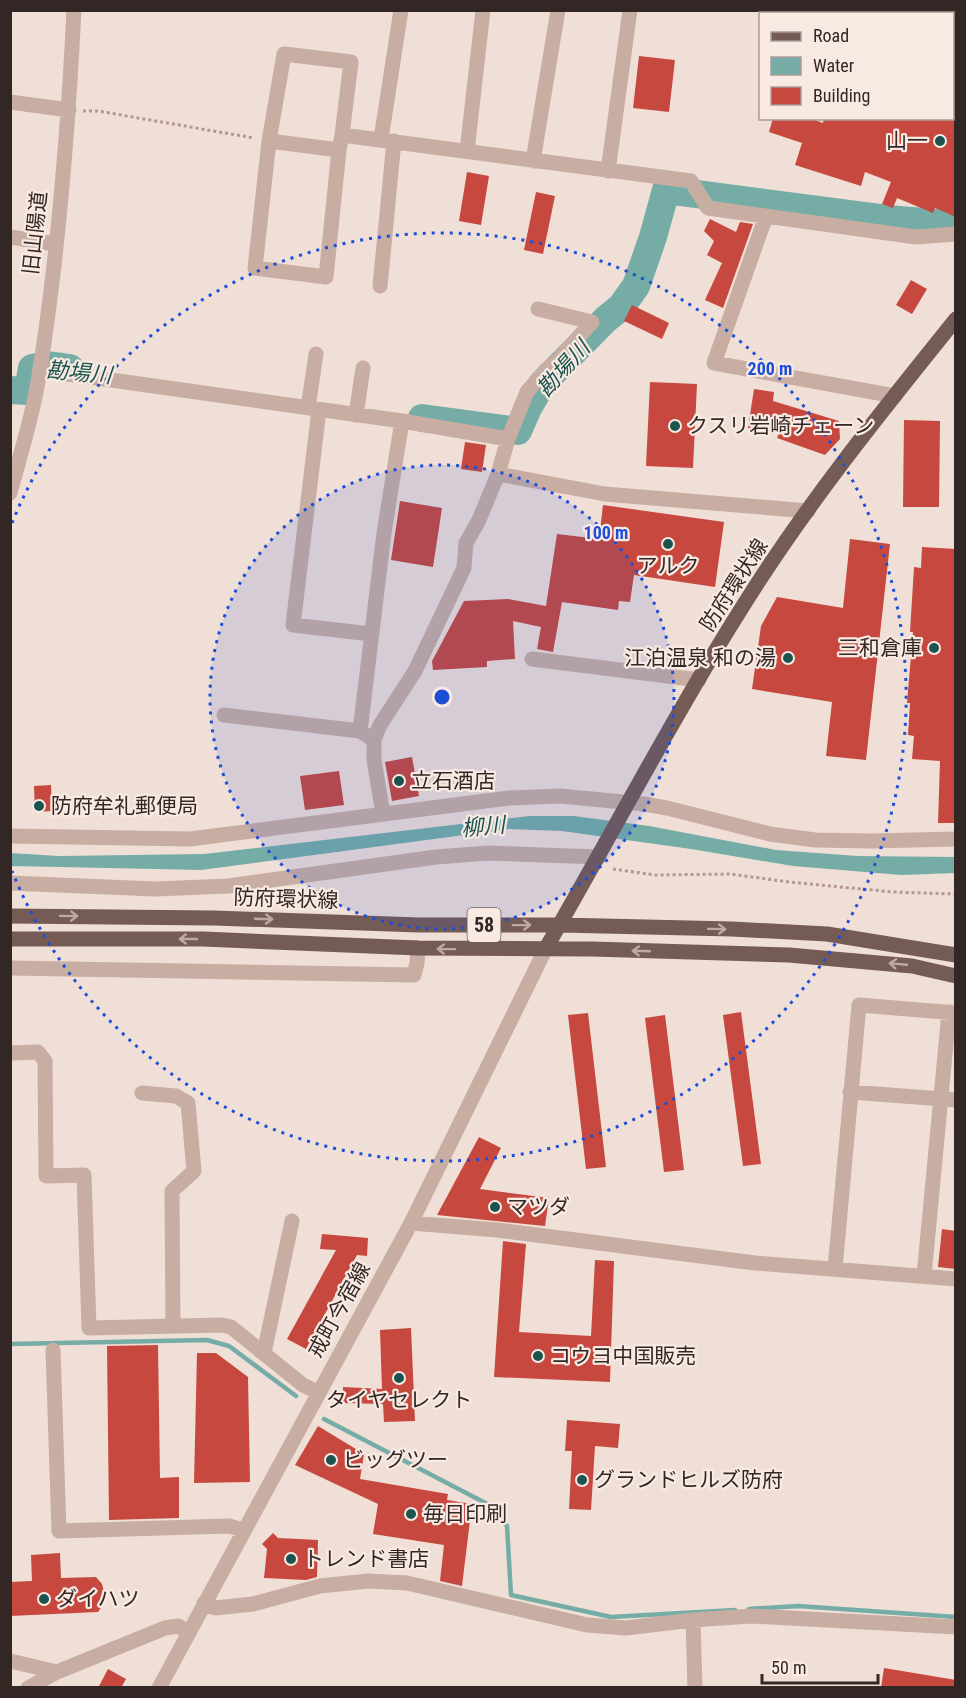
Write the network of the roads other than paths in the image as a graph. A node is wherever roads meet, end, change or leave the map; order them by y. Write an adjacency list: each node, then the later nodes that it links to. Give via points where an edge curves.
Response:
1 (74, 10): 7 (street, 旧山陽道)
2 (401, 10): 8 (street)
3 (483, 10): 11 (street)
4 (558, 10): 12 (street)
5 (630, 10): 13 (street)
6 (10, 102): 7 (street)
7 (69, 110): 17 (street, 旧山陽道)
8 (388, 140): 10 (street); 11 (street); 18 (street)
9 (269, 141): 10 (street); 10 (street, via 284,54 351,62); 10 (street, via 255,268 326,278)
10 (340, 142)
11 (467, 151): 12 (street)
12 (533, 161): 13 (street)
13 (608, 171): 14 (street, via 691,181 708,208)
14 (766, 216): 15 (street, via 916,237); 24 (street, via 714,363)
15 (956, 234)
16 (10, 237): 17 (street)
17 (55, 244): 23 (street, 旧山陽道)
18 (380, 286)
19 (538, 309): 28 (street, via 592,322 527,392)
20 (956, 319): 24 (main road, 防府環状線)
21 (316, 354): 25 (street)
22 (363, 368): 26 (street)
23 (40, 370): 25 (street); 30 (street, 旧山陽道)
24 (895, 396): 31 (main road, 防府環状線)
25 (313, 409): 26 (street); 32 (street, via 293,625)
26 (356, 415): 27 (street)
27 (402, 421): 28 (street); 32 (street)
28 (508, 439): 29 (street)
29 (498, 474): 31 (street, via 604,494); 37 (street, via 466,543 464,568 415,671)
30 (10, 493)
31 (808, 511): 34 (main road, 防府環状線, via 743,606)
32 (371, 634): 36 (street)
33 (532, 659): 34 (street)
34 (699, 680): 38 (main road, 防府環状線)
35 (224, 715): 36 (street)
36 (360, 731): 37 (street)
37 (374, 740): 39 (street)
38 (626, 808): 39 (street, via 560,796 509,798); 41 (street, via 667,808 770,834 815,840); 42 (main road, 防府環状線)
39 (383, 814): 40 (street, via 190,839)
40 (10, 836)
41 (956, 839)
42 (602, 852): 43 (street, via 436,857 228,886 165,889); 45 (main road, 防府環状線)
43 (10, 883)
44 (10, 916): 45 (main road, 防府環状線 / 58, one-way to 45)
45 (560, 925): 48 (main road, 防府環状線); 49 (main road, 防府環状線 / 58, one-way to 49, via 827,934)
46 (10, 939): 47 (main road, 防府環状線 / 58, one-way to 46, via 203,939)
47 (418, 948): 48 (main road, 防府環状線 / 58, one-way to 47); 50 (street, via 414,975)
48 (546, 948): 51 (main road, 防府環状線 / 58, one-way to 48, via 912,966 789,955); 58 (street, 戒町今宿線)
49 (956, 955)
50 (10, 968)
51 (956, 976)
52 (952, 1013): 54 (street, via 859,1005); 56 (street)
53 (10, 1053): 62 (street, via 38,1052 45,1061 46,1176 84,1175 89,1328)
54 (850, 1092): 56 (street); 59 (street)
55 (142, 1093): 62 (street, via 176,1096 188,1103 194,1172 172,1191)
56 (948, 1100): 60 (street)
57 (292, 1221): 64 (street)
58 (411, 1222): 59 (street); 65 (street, 戒町今宿線)
59 (835, 1269): 60 (street)
60 (924, 1276): 61 (street)
61 (956, 1279)
62 (173, 1326): 64 (street, via 231,1327)
63 (53, 1350): 66 (street, via 59,1532 229,1526)
64 (264, 1353): 65 (street)
65 (317, 1392): 66 (street, 戒町今宿線)
66 (243, 1530): 67 (street, 戒町今宿線)
67 (204, 1603): 68 (street, via 215,1608 253,1604 320,1586 368,1581 407,1583 587,1625 626,1628); 70 (street, 戒町今宿線)
68 (693, 1620): 69 (street, via 751,1616); 75 (street)
69 (956, 1627)
70 (188, 1632): 72 (street, via 178,1626 165,1628); 74 (street, 戒町今宿線)
71 (10, 1661): 72 (street)
72 (57, 1672): 73 (street)
73 (28, 1688)
74 (159, 1688)
75 (695, 1688)

